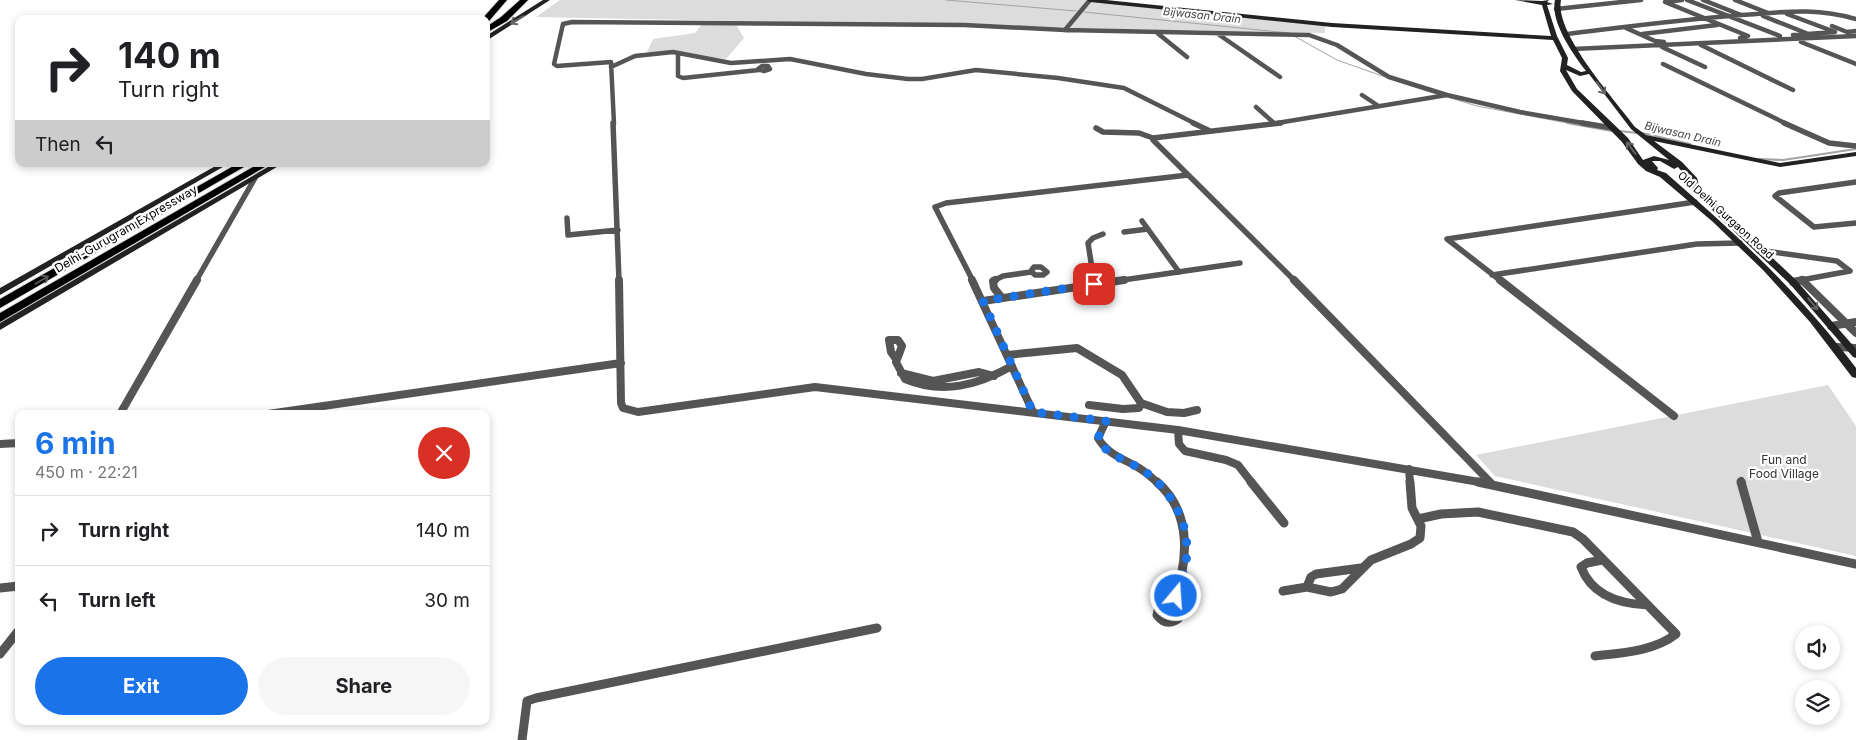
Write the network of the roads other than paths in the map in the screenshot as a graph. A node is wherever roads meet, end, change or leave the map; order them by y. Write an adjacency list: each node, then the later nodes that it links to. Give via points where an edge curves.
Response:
1 (502, 0): 19 (highway)
2 (524, 0): 29 (highway)
3 (547, 0): 37 (main road, one-way to 37)
4 (1090, 0): 15 (main road); 30 (street)
5 (1110, 0): 15 (main road)
6 (1178, 0): 15 (main road)
7 (1518, 0): 13 (main road)
8 (1642, 0): 14 (street)
9 (1682, 0): 24 (street, via 1665,2)
10 (1687, 0): 21 (street)
11 (1704, 0): 22 (street)
12 (1735, 0): 18 (street)
13 (1545, 2): 14 (main road); 40 (main road, Old Delhi Gurgaon Road)
14 (1557, 5): 34 (main road, Old Delhi Gurgaon Road)
15 (1171, 8): 40 (main road, via 1325,23)
16 (1795, 12): 17 (street); 23 (street); 25 (street, via 1823,10)
17 (1785, 13): 18 (street); 36 (street, via 1835,32)
18 (1772, 14): 20 (street)
19 (489, 15)
20 (1759, 15): 22 (street); 36 (street)
21 (1731, 16): 22 (street); 24 (street); 38 (street)
22 (1744, 16)
23 (1806, 16): 26 (street, via 1826,14); 31 (street, via 1845,31)
24 (1703, 18): 27 (street); 28 (street)
25 (1856, 20)
26 (1856, 24)
27 (1719, 25): 35 (street); 41 (street)
28 (1624, 27): 34 (street); 35 (street)
29 (490, 29)
30 (1065, 30): 32 (street); 52 (street, via 685,22 587,21 563,24 555,66 607,61 611,62)
31 (1856, 31)
32 (1156, 32): 33 (street); 47 (street)
33 (1218, 34): 55 (street); 58 (street, via 1320,36 1385,75)
34 (1567, 34): 45 (main road, Old Delhi Gurgaon Road)
35 (1640, 34): 41 (street, via 1660,42)
36 (1809, 34): 38 (street)
37 (490, 36)
38 (1780, 36): 41 (street)
39 (1856, 36): 42 (street)
40 (1554, 37): 50 (main road, Old Delhi Gurgaon Road, via 1565,58)
41 (1748, 37)
42 (1796, 40): 43 (street); 49 (street)
43 (1699, 44): 44 (street); 56 (street)
44 (1660, 46): 45 (street); 51 (street)
45 (1573, 49): 54 (main road, Old Delhi Gurgaon Road)
46 (678, 53): 52 (street, via 635,56); 53 (street, via 678,76 683,78); 63 (street, via 731,62 790,59 908,79 982,70 1118,86)
47 (1186, 56)
48 (1663, 64): 67 (street, via 1816,138)
49 (1856, 64)
50 (1564, 66): 54 (main road, via 1580,74); 64 (main road, Old Delhi Gurgaon Road, via 1563,71 1574,90)
51 (1705, 66)
52 (611, 67): 83 (street)
53 (759, 70)
54 (1590, 72): 65 (main road, Old Delhi Gurgaon Road, one-way to 65, via 1609,99)
55 (1280, 77)
56 (1793, 90)
57 (1362, 95): 59 (street)
58 (1447, 95): 59 (street); 64 (street)
59 (1377, 106): 61 (street)
60 (1256, 107): 61 (street)
61 (1274, 123): 63 (street)
62 (1096, 128): 66 (street, via 1103,132 1139,133)
63 (1210, 130): 66 (street)
64 (1615, 130): 74 (main road, Old Delhi Gurgaon Road, one-way to 64, via 1641,162)
65 (1642, 135): 68 (main road, via 1780,165); 77 (main road, Old Delhi Gurgaon Road, via 1679,164 1694,180)
66 (1153, 138): 73 (street)
67 (1856, 146)
68 (1856, 154)
69 (219, 167): 94 (main road)
70 (239, 167): 97 (highway, Delhi-Gurugram Expressway, one-way to 70)
71 (260, 167): 98 (highway, Delhi-Gurugram Expressway)
72 (273, 167): 75 (main road)
73 (1188, 174): 96 (street, via 946,203 935,207); 124 (street, via 1343,329)
74 (1662, 175): 77 (main road, via 1647,160 1657,158 1670,163); 78 (main road, Old Delhi Gurgaon Road)
75 (255, 178): 102 (main road); 113 (street)
76 (1856, 182): 81 (street, via 1775,196 1814,227)
77 (1696, 188): 87 (main road, Old Delhi Gurgaon Road)
78 (1695, 202): 86 (main road, Old Delhi Gurgaon Road); 91 (street, via 1447,239)
79 (568, 218): 83 (street, via 568,235)
80 (1142, 221): 82 (street)
81 (1856, 223)
82 (1148, 229): 84 (street); 90 (street)
83 (618, 230): 108 (street)
84 (1124, 232)
85 (1103, 234): 93 (street, via 1088,243)
86 (1740, 243): 91 (street, via 1697,244); 104 (main road, Old Delhi Gurgaon Road, via 1802,305)
87 (1758, 250): 92 (main road, Old Delhi Gurgaon Road); 92 (street, via 1837,261 1850,271)
88 (1240, 263): 90 (street)
89 (1031, 272): 95 (street, via 993,280 993,286)
90 (1180, 272): 93 (street)
91 (1492, 275): 117 (street)
92 (1797, 281): 100 (street); 101 (main road, Old Delhi Gurgaon Road, one-way to 101)
93 (1094, 284): 95 (street)
94 (0, 292)
95 (1002, 298): 96 (street)
96 (983, 301): 106 (street)
97 (0, 304)
98 (0, 318)
99 (1856, 322): 100 (street)
100 (1847, 323): 101 (street); 103 (street)
101 (1831, 326): 105 (main road, Old Delhi Gurgaon Road)
102 (0, 327)
103 (1856, 333)
104 (1837, 348): 105 (street); 110 (main road, Old Delhi Gurgaon Road)
105 (1854, 350)
106 (1007, 355): 109 (street); 111 (street, via 1083,350 1122,375)
107 (896, 359): 109 (street, via 901,373 933,381 979,372 994,376)
108 (621, 363): 114 (street); 116 (street, via 621,403 622,408 629,411 815,387)
109 (1012, 366): 116 (street)
110 (1856, 375)
111 (1141, 403): 112 (street, via 1133,410); 115 (street, via 1167,412)
112 (1089, 405)
113 (122, 410)
114 (296, 410)
115 (1198, 410)
116 (1033, 412): 118 (street)
117 (1674, 416)
118 (1106, 421): 119 (street); 136 (street, via 1098,438 1103,447 1150,476 1167,494 1182,522 1186,536 1186,564)
119 (1178, 430): 122 (street); 126 (street, via 1179,444 1186,451 1238,465)
120 (15, 443): 121 (street)
121 (0, 444)
122 (1409, 469): 124 (street); 125 (street, via 1412,508)
123 (1741, 481): 127 (street)
124 (1491, 484): 127 (street)
125 (1418, 519): 128 (street, via 1478,512 1544,525 1578,534); 130 (street, via 1422,530 1418,541 1371,560)
126 (1284, 524)
127 (1758, 542): 129 (street)
128 (1602, 560): 135 (street); 135 (street, via 1581,567 1602,594 1623,604)
129 (1856, 564)
130 (1361, 568): 132 (street, via 1316,574); 132 (street, via 1348,584 1336,591)
131 (15, 586): 133 (street)
132 (1307, 586): 134 (street)
133 (0, 588)
134 (1283, 592)
135 (1648, 605): 140 (street, via 1673,630 1676,634 1673,638)
136 (1172, 606)
137 (877, 628): 141 (street, via 536,698 527,701)
138 (15, 635): 139 (street)
139 (0, 654)
140 (1595, 656)
141 (522, 740)

